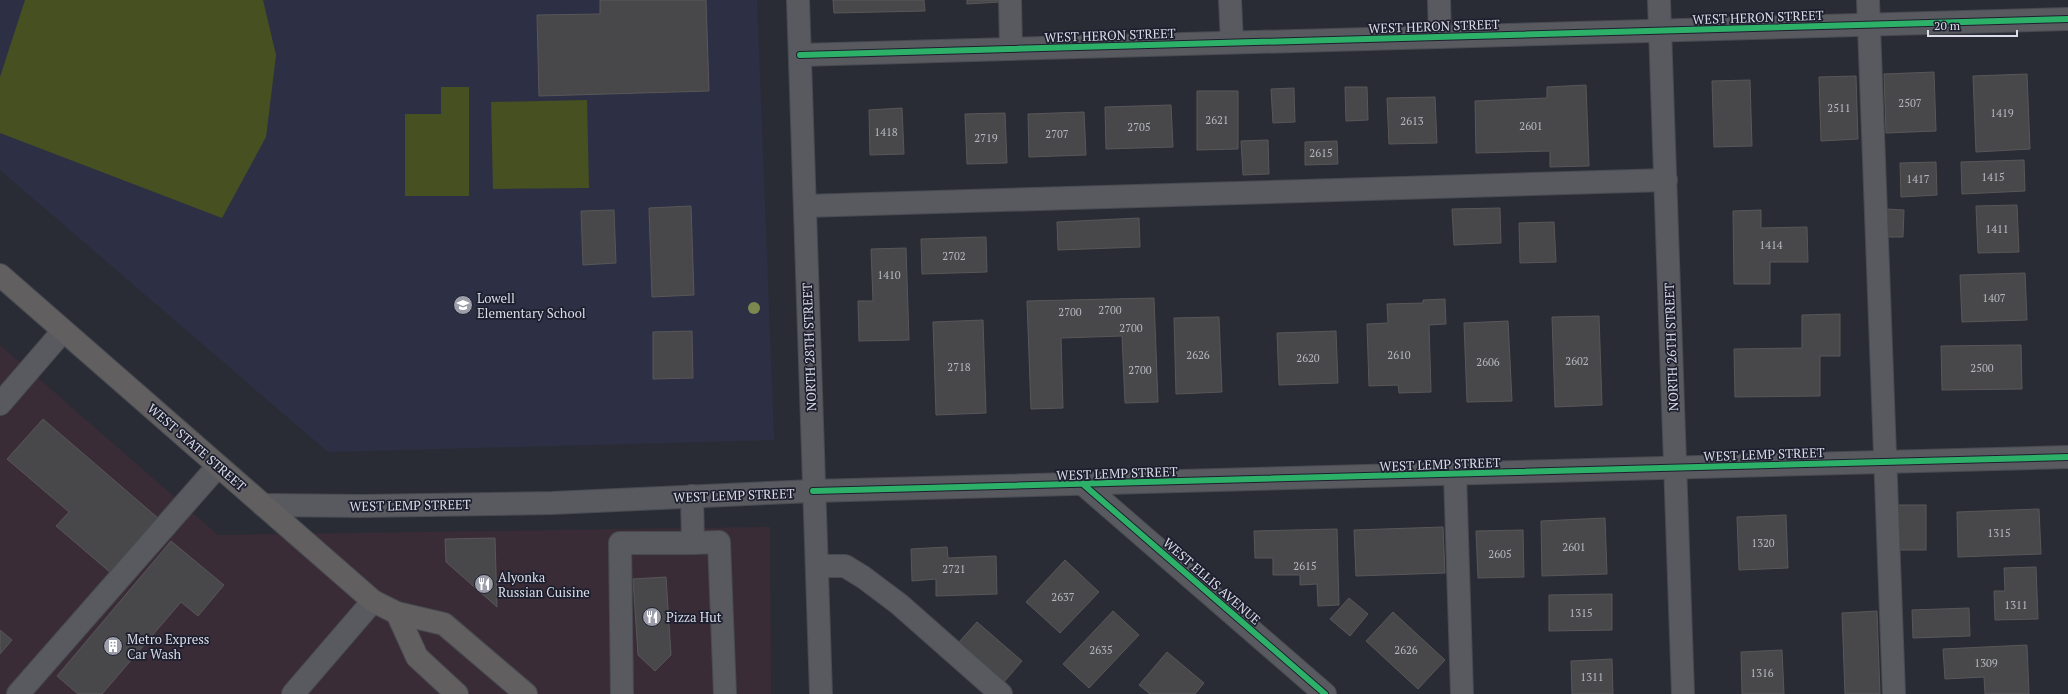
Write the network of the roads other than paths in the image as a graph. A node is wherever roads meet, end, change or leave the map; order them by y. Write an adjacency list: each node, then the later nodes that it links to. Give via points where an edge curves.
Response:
1 (798, 0): 13 (street, NORTH 28TH STREET)
2 (1010, 0): 12 (street)
3 (1230, 0): 11 (street)
4 (1439, 0): 10 (street)
5 (1659, 0): 9 (street, NORTH 26TH STREET)
6 (1868, 0): 8 (street)
7 (2068, 19): 8 (street, WEST HERON STREET)
8 (1869, 25): 9 (street, WEST HERON STREET); 20 (street)
9 (1660, 30): 10 (street, WEST HERON STREET); 14 (street, NORTH 26TH STREET)
10 (1440, 37): 11 (street, WEST HERON STREET)
11 (1232, 42): 12 (street, WEST HERON STREET)
12 (1011, 49): 13 (street, WEST HERON STREET)
13 (800, 54): 15 (street, NORTH 28TH STREET)
14 (1666, 180): 15 (street); 22 (street, NORTH 26TH STREET)
15 (805, 206): 25 (street, NORTH 28TH STREET)
16 (0, 276): 17 (main road, WEST STATE STREET)
17 (63, 331): 18 (street); 21 (main road, WEST STATE STREET)
18 (0, 404)
19 (2068, 457): 20 (street, WEST LEMP STREET)
20 (1886, 462): 22 (street, WEST LEMP STREET); 43 (street)
21 (218, 466): 27 (main road, WEST STATE STREET); 32 (street)
22 (1675, 468): 23 (street, WEST LEMP STREET); 42 (street, NORTH 26TH STREET)
23 (1455, 474): 24 (street, WEST LEMP STREET); 41 (street)
24 (1084, 485): 25 (street, WEST LEMP STREET); 40 (street, WEST ELLIS AVENUE)
25 (813, 491): 26 (street, WEST LEMP STREET); 29 (street, NORTH 28TH STREET)
26 (692, 496): 27 (street, WEST LEMP STREET, via 552,503); 28 (street)
27 (263, 505): 30 (main road, WEST STATE STREET)
28 (693, 543): 36 (street, via 620,543); 37 (street, via 719,542)
29 (817, 566): 38 (street, NORTH 28TH STREET); 39 (street, via 845,566 863,577 899,604)
30 (373, 602): 31 (main road, WEST STATE STREET); 33 (street)
31 (397, 613): 34 (main road, via 417,657); 35 (main road, WEST STATE STREET, via 444,624)
32 (18, 694)
33 (293, 694)
34 (457, 694)
35 (526, 694)
36 (622, 694)
37 (725, 694)
38 (820, 694)
39 (1001, 694)
40 (1325, 694)
41 (1462, 694)
42 (1683, 694)
43 (1894, 694)

